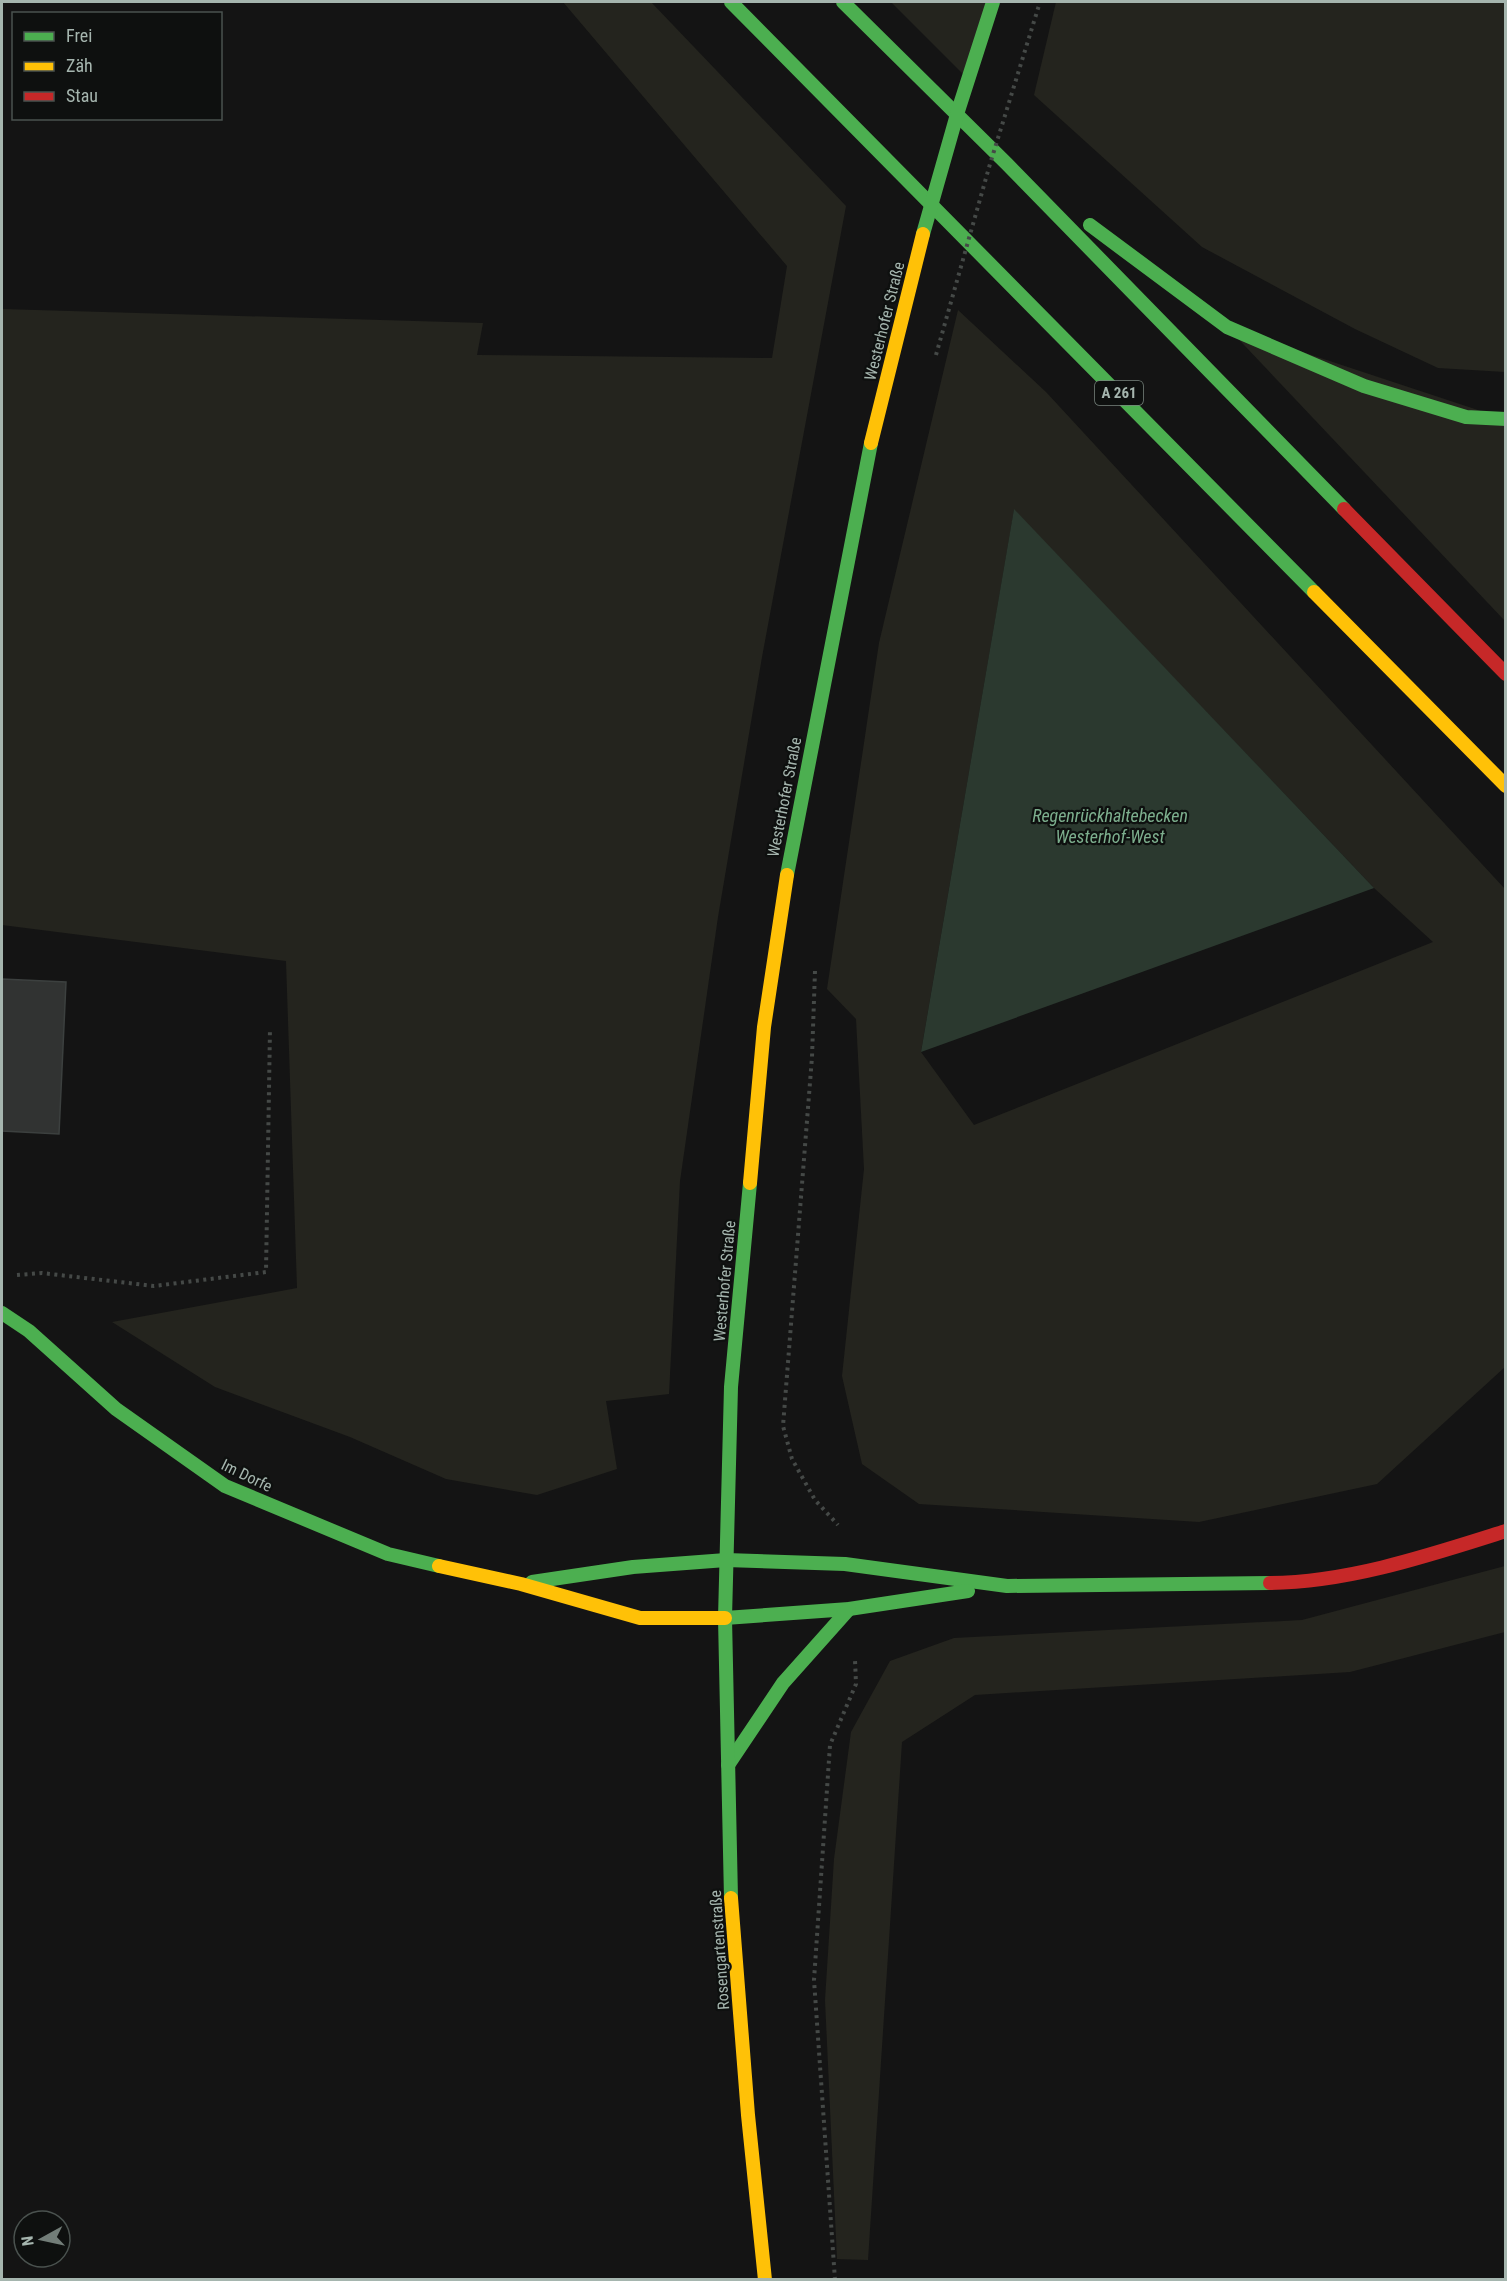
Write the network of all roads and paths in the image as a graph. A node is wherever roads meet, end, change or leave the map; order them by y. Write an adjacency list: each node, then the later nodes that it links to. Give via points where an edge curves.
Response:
1 (731, 2): 9 (main road, A 261)
2 (843, 2): 5 (main road)
3 (993, 2): 18 (main road, Westerhofer Straße, bridge, via 967,78 912,275 871,443 792,837 764,1027 731,1387)
4 (1040, 2): 6 (path, bridge)
5 (1008, 164): 7 (main road, via 1227,327 1364,386 1466,417); 8 (main road)
6 (934, 363)
7 (1506, 419)
8 (1506, 674)
9 (1506, 786)
10 (815, 963): 16 (path, via 812,1058 783,1426 798,1469 815,1500 837,1523)
11 (270, 1028): 12 (path, via 266,1272 154,1286 42,1273)
12 (12, 1276)
13 (2, 1313): 19 (main road, Im Dorfe, via 29,1331 116,1409 225,1486 388,1554)
14 (1506, 1527): 17 (main road)
15 (1506, 1531): 17 (main road)
16 (841, 1533)
17 (1488, 1538): 20 (main road, via 1401,1564 1290,1583)
18 (726, 1560): 19 (main road, Im Dorfe, via 633,1567); 20 (main road, Im Dorfe, via 845,1564); 22 (main road, Westerhofer Straße)
19 (521, 1584): 22 (main road, Im Dorfe, via 640,1618)
20 (1006, 1586): 21 (main road, Im Dorfe)
21 (849, 1609): 22 (main road, Im Dorfe); 24 (main road, via 779,1686)
22 (725, 1618): 24 (main road, Rosengartenstraße)
23 (854, 1654): 26 (path, via 856,1684 830,1745 814,1980)
24 (728, 1765): 25 (main road, Rosengartenstraße, via 732,1921)
25 (765, 2280)
26 (835, 2280)

